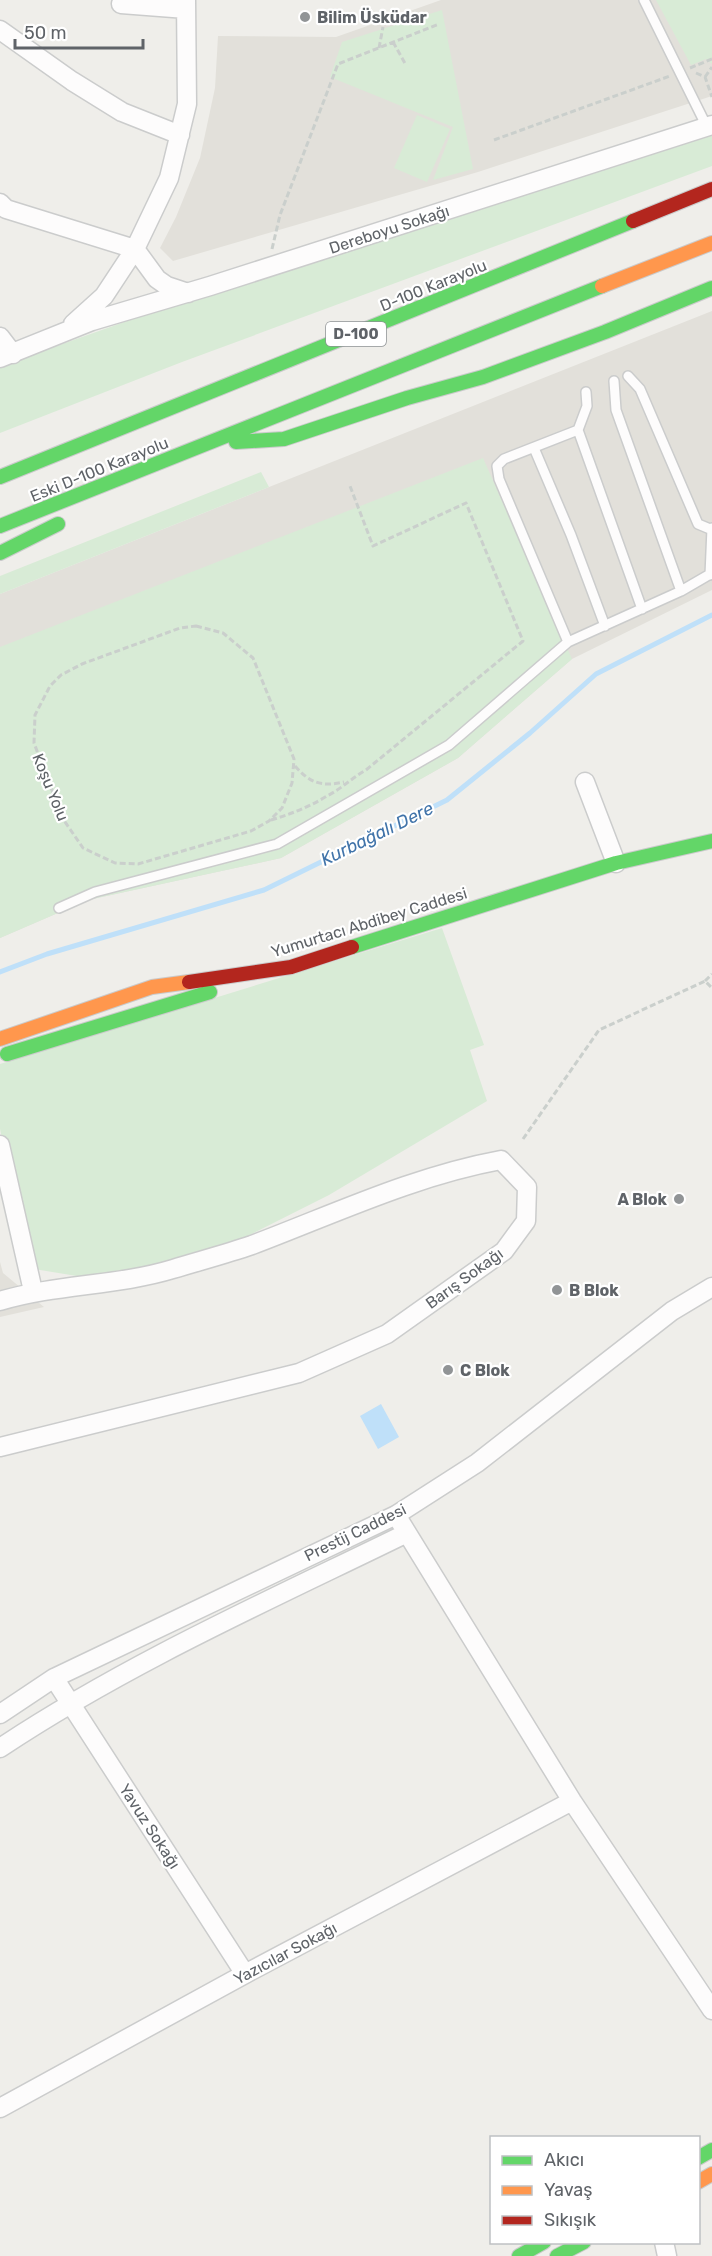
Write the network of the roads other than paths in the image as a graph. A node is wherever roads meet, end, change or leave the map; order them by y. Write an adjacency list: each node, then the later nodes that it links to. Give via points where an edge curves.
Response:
1 (644, 0): 5 (lane)
2 (121, 4): 3 (street)
3 (186, 4): 6 (street, via 187,104)
4 (0, 30): 6 (street, via 122,112)
5 (709, 126): 12 (street, Dereboyu Sokağı)
6 (180, 135): 10 (street, via 169,178)
7 (712, 189): 22 (main road, D-100 Karayolu / D-100)
8 (0, 203): 10 (street, via 6,209)
9 (712, 243): 20 (main road, D-100)
10 (135, 249): 12 (street, via 157,279); 13 (street, via 104,296)
11 (712, 288): 20 (main road, via 483,378 407,398 284,439)
12 (188, 293): 13 (street, Dereboyu Sokağı)
13 (65, 331): 15 (street)
14 (0, 337): 15 (street)
15 (6, 356)
16 (628, 376): 25 (lane, via 640,389 698,524)
17 (614, 381): 29 (lane, via 616,410)
18 (586, 392): 19 (lane, via 587,406)
19 (578, 430): 21 (lane); 30 (lane)
20 (211, 442): 23 (main road); 24 (main road, Eski D-100 Karayolu)
21 (534, 448): 31 (lane); 32 (lane, via 504,459 498,466 499,479)
22 (0, 477)
23 (105, 500)
24 (0, 526)
25 (711, 528): 28 (lane)
26 (0, 545): 27 (main road, via 73,515)
27 (0, 553)
28 (711, 574): 29 (lane)
29 (681, 591): 30 (lane)
30 (642, 609): 31 (lane)
31 (605, 627): 32 (lane)
32 (568, 642): 36 (lane, via 449,746 277,844 94,892)
33 (585, 782): 35 (street)
34 (712, 841): 35 (main road, Yumurtacı Abdibey Caddesi)
35 (616, 863): 37 (main road, Yumurtacı Abdibey Caddesi)
36 (59, 908)
37 (291, 967): 38 (main road, Yumurtacı Abdibey Caddesi, via 152,987); 39 (main road)
38 (0, 1039)
39 (0, 1057)
40 (0, 1145): 42 (street)
41 (712, 1287): 45 (street, Prestij Caddesi, via 646,1330 477,1463)
42 (33, 1291): 43 (street); 44 (street, Barış Sokağı, via 145,1277 249,1246 464,1167 501,1160 527,1187 526,1221 504,1251 387,1334 299,1372)
43 (0, 1301)
44 (0, 1447)
45 (396, 1515): 46 (street); 47 (street, Prestij Caddesi)
46 (407, 1533): 48 (street, Prestij Caddesi); 51 (street)
47 (54, 1678): 48 (street, Yavuz Sokağı); 49 (street, Prestij Caddesi)
48 (71, 1703): 50 (street, Prestij Caddesi); 52 (street, Yavuz Sokağı)
49 (0, 1714)
50 (0, 1748)
51 (572, 1801): 52 (street, Yazıcılar Sokağı); 53 (street)
52 (246, 1974): 54 (street, Yazıcılar Sokağı)
53 (712, 2010)
54 (0, 2108)
55 (540, 2244): 57 (main road)
56 (580, 2244): 58 (main road)
57 (519, 2256)
58 (557, 2256)

